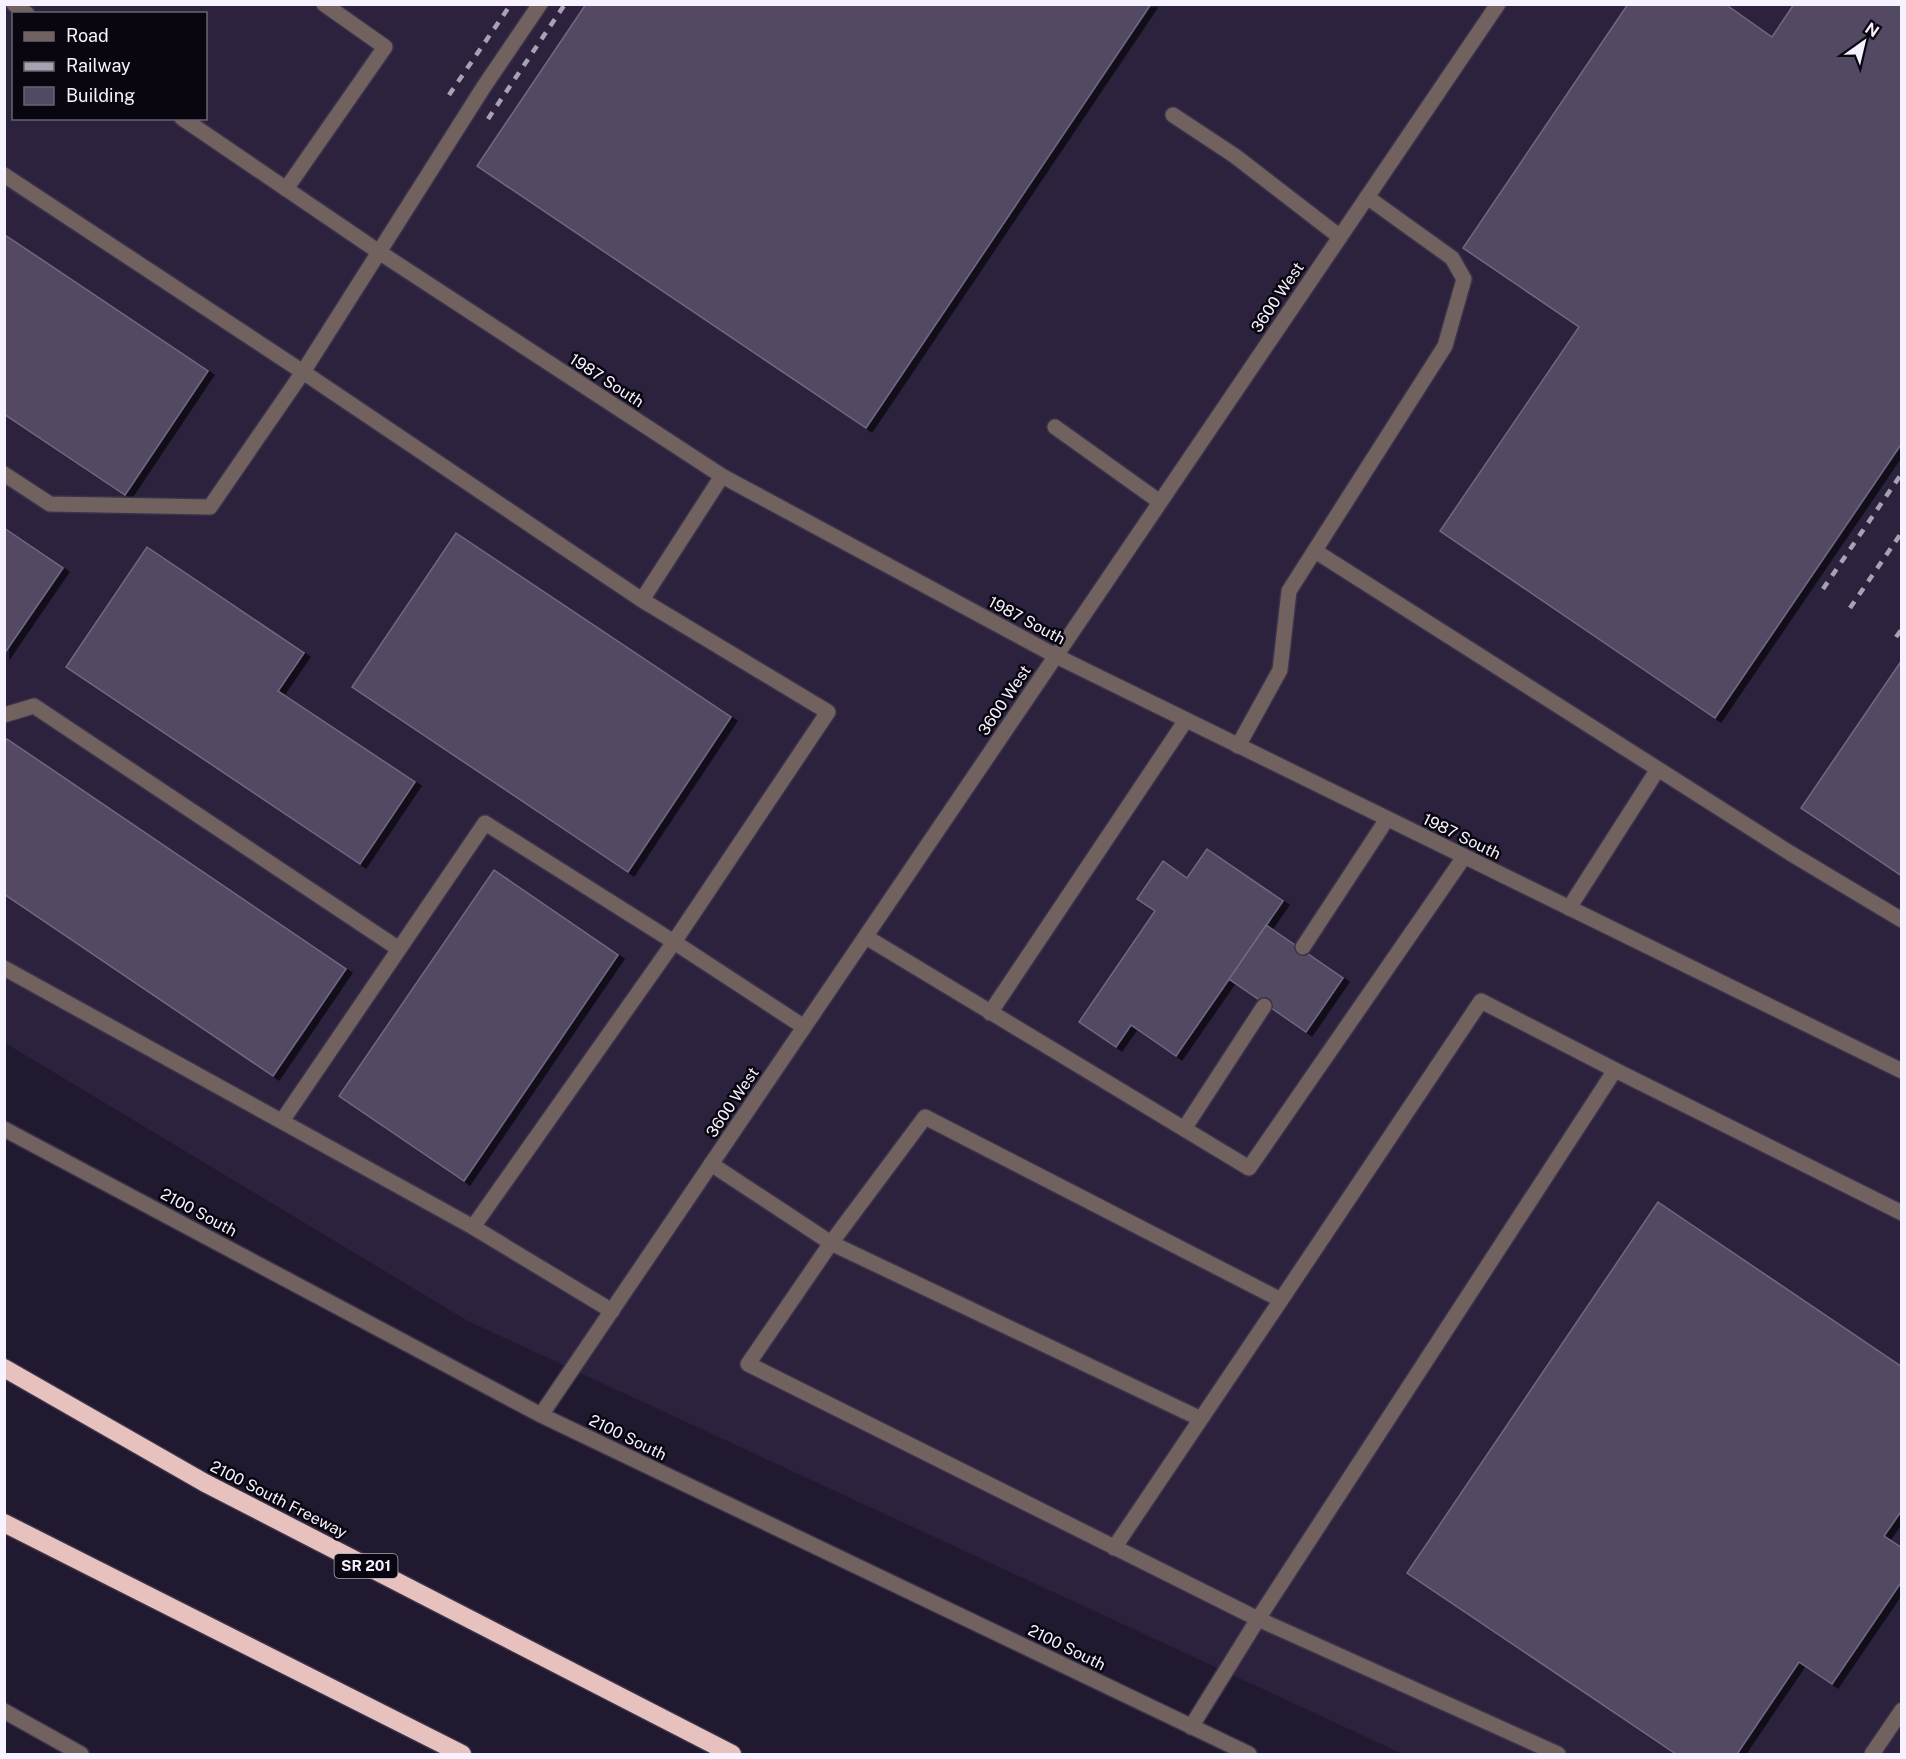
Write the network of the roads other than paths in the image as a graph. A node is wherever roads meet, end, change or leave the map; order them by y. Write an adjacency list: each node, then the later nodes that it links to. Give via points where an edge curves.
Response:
1 (324, 4): 7 (street, via 385,47)
2 (540, 4): 10 (street)
3 (1498, 4): 8 (street, 3600 West)
4 (1173, 116): 9 (street, via 1235,156)
5 (185, 120): 7 (street, 1987 South)
6 (4, 175): 11 (street)
7 (286, 189): 10 (street, 1987 South)
8 (1367, 197): 9 (street, 3600 West); 16 (street, via 1452,258 1464,279 1445,346)
9 (1340, 237): 15 (street, 3600 West)
10 (379, 252): 11 (street); 14 (street, 1987 South)
11 (303, 372): 13 (street, via 210,507 50,504); 17 (street)
12 (1055, 427): 15 (street)
13 (4, 474)
14 (722, 476): 17 (street); 18 (street, 1987 South)
15 (1160, 502): 18 (street, 3600 West)
16 (1315, 551): 21 (street, via 1289,591 1280,670); 22 (street)
17 (642, 600): 28 (street, via 828,712)
18 (1056, 656): 20 (street, 1987 South); 27 (street, 3600 West)
19 (4, 715): 30 (street, via 34,706)
20 (1186, 720): 21 (street, 1987 South); 33 (street)
21 (1238, 746): 23 (street, 1987 South)
22 (1658, 769): 25 (street); 26 (street)
23 (1386, 819): 24 (street, 1987 South); 29 (street)
24 (1464, 857): 25 (street, 1987 South); 39 (street, via 1249,1168)
25 (1569, 908): 36 (street, 1987 South)
26 (1902, 920)
27 (866, 937): 33 (street); 34 (street, 3600 West)
28 (674, 942): 30 (street, via 485,823); 34 (street); 42 (street)
29 (1303, 947)
30 (399, 949): 37 (street)
31 (4, 968): 37 (street)
32 (1264, 1006): 39 (street)
33 (990, 1013): 39 (street)
34 (804, 1027): 40 (street, 3600 West)
35 (1615, 1070): 41 (street); 44 (street, via 1481,1001); 51 (street)
36 (1902, 1071)
37 (282, 1121): 42 (street)
38 (4, 1129): 47 (street, 2100 South)
39 (1184, 1129)
40 (711, 1164): 43 (street); 45 (street, 3600 West)
41 (1902, 1213)
42 (473, 1227): 45 (street)
43 (831, 1243): 44 (street, via 925,1118); 48 (street); 50 (street, via 748,1364)
44 (1281, 1300): 48 (street)
45 (612, 1311): 47 (street, 3600 West)
46 (4, 1368): 57 (highway, 2100 South Freeway / SR 201, via 205,1483)
47 (541, 1415): 54 (street, 2100 South)
48 (1201, 1419): 50 (street)
49 (4, 1523): 56 (highway)
50 (1114, 1548): 51 (street)
51 (1258, 1619): 54 (street); 59 (street)
52 (1902, 1710): 60 (street)
53 (4, 1711): 55 (street)
54 (1191, 1727): 58 (street, 2100 South)
55 (81, 1755)
56 (462, 1755)
57 (732, 1755)
58 (1249, 1755)
59 (1558, 1755)
60 (1872, 1755)

